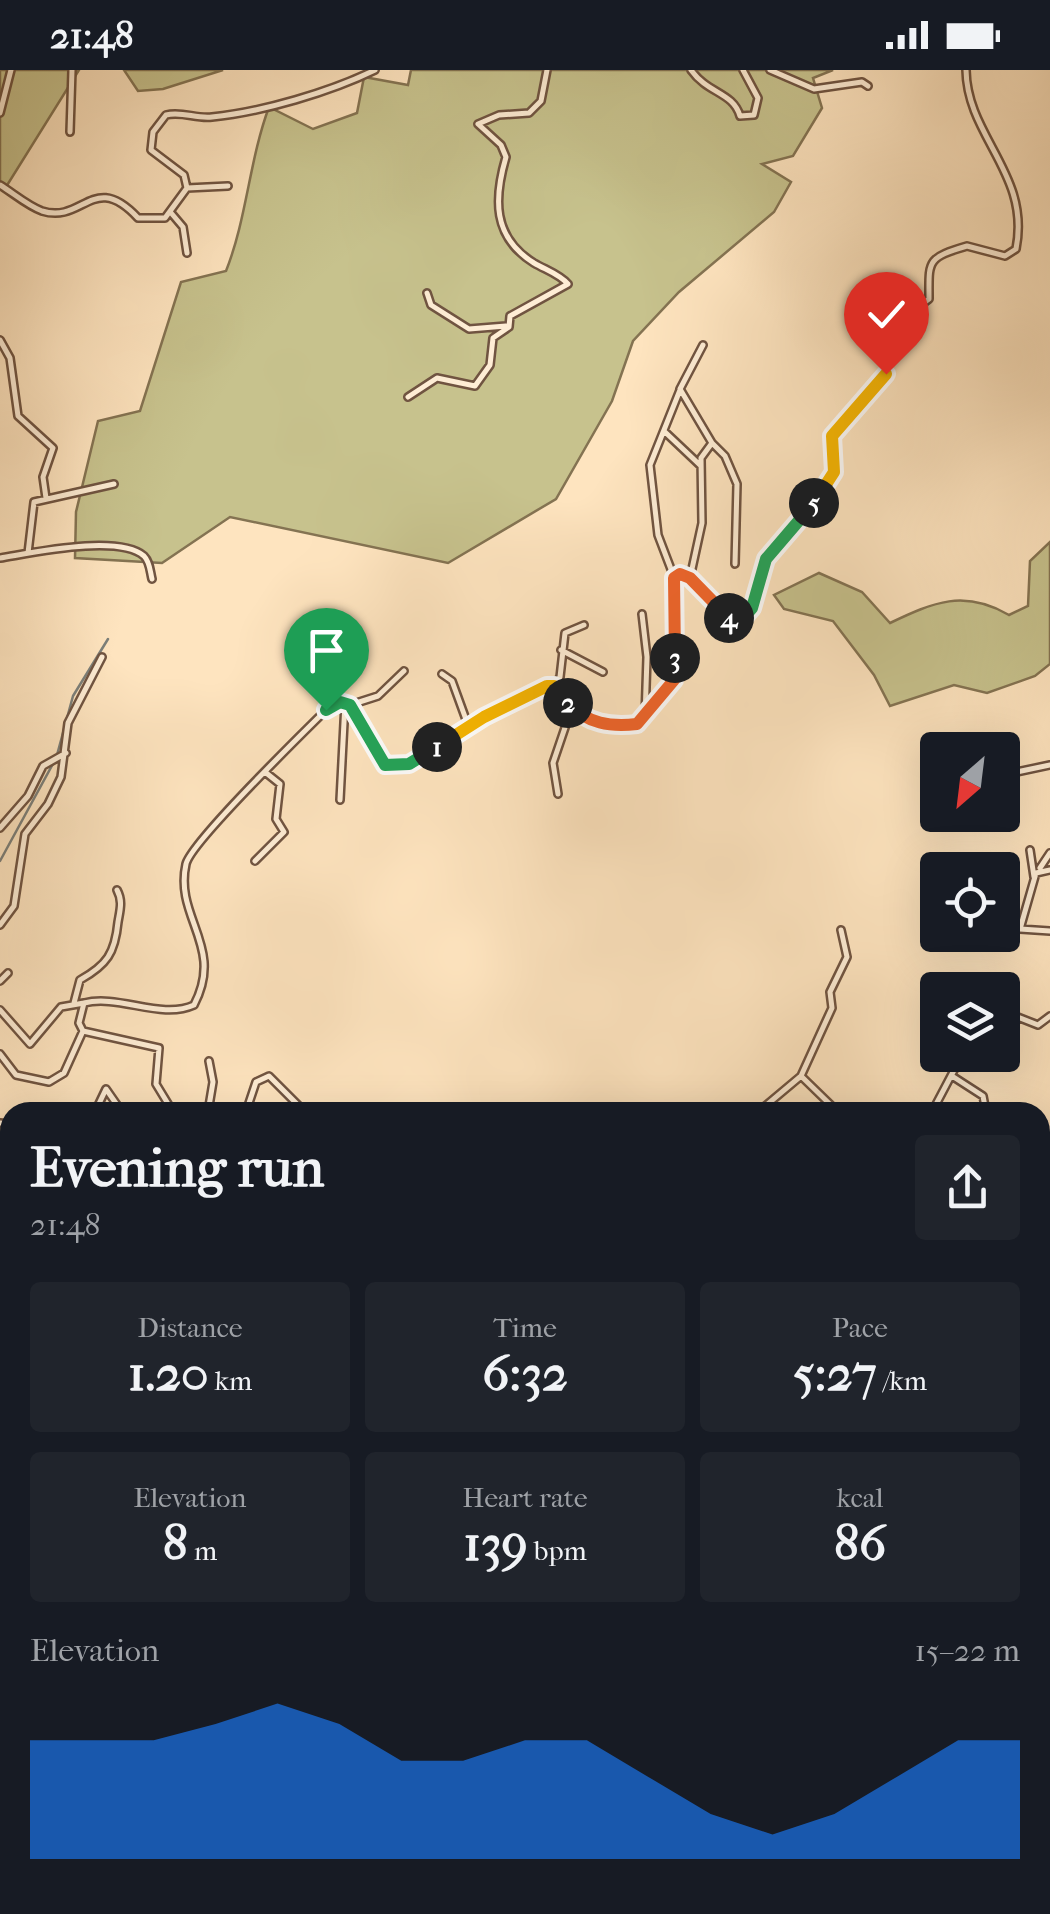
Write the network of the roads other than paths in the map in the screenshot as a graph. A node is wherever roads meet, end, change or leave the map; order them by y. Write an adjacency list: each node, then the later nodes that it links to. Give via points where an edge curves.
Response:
1 (11, 70): 10 (street)
2 (72, 70): 11 (street)
3 (376, 70): 14 (street, via 237,114 166,114 152,132 152,150 184,175)
4 (547, 70): 18 (street, via 540,101 529,113 478,124 506,156 496,192 506,238 568,284 517,311)
5 (691, 70): 6 (street, via 701,86 736,104 746,117 754,115 758,98)
6 (743, 70)
7 (770, 70): 9 (street, via 814,89)
8 (966, 70): 32 (street, via 972,106 1013,183 1016,249 1005,256 967,246 932,263 926,274 929,300 878,337 883,379 832,436 834,472 766,559 752,608 740,622 722,616)
9 (868, 86)
10 (0, 113)
11 (70, 132)
12 (0, 186): 15 (street, via 42,211 109,196 138,218)
13 (228, 186): 14 (street)
14 (187, 188): 15 (street)
15 (172, 214): 16 (street, via 183,227)
16 (188, 253)
17 (427, 293): 18 (street, via 431,305 470,329)
18 (509, 326): 22 (street, via 493,338 490,365 475,386 437,378)
19 (0, 340): 27 (street, via 10,358 18,416 53,448 43,477)
20 (703, 345): 21 (street)
21 (680, 389): 23 (street); 24 (street)
22 (408, 396)
23 (665, 432): 25 (street); 31 (street, via 650,470 658,535)
24 (712, 443): 25 (street); 30 (street, via 737,484)
25 (701, 466): 32 (street, via 702,523)
26 (114, 484): 27 (street)
27 (46, 498): 28 (street, via 30,511)
28 (28, 553): 29 (street); 33 (street, via 101,546 141,554)
29 (0, 558)
30 (734, 564)
31 (674, 578): 32 (street); 44 (street, via 677,666)
32 (690, 578)
33 (152, 579)
34 (642, 614): 44 (street)
35 (584, 625): 36 (street, via 568,628)
36 (561, 650): 39 (street); 41 (street)
37 (102, 657): 46 (street, via 68,723)
38 (404, 671): 42 (street, via 378,696)
39 (604, 672)
40 (442, 674): 45 (street, via 452,681)
41 (554, 686): 43 (street); 45 (street)
42 (348, 703): 45 (street, via 377,758 393,768 424,757); 49 (street, via 326,710); 51 (street)
43 (572, 707): 44 (street, via 615,727); 50 (street, via 552,766)
44 (645, 717)
45 (468, 726)
46 (66, 752): 52 (street, via 43,766); 59 (street, via 48,804 25,834 14,906)
47 (1050, 765): 48 (street)
48 (1020, 771)
49 (265, 772): 55 (street, via 280,784 276,819 284,832); 66 (street, via 186,864 185,898 204,945 194,1005 178,1010 100,1000)
50 (558, 794)
51 (340, 800)
52 (0, 828)
53 (1030, 850): 57 (street)
54 (1050, 853): 57 (street)
55 (255, 861)
56 (1050, 870): 57 (street)
57 (1036, 874): 60 (street)
58 (117, 890): 65 (street, via 117,945 96,972 80,980)
59 (0, 925)
60 (1020, 928): 62 (street)
61 (841, 930): 74 (street, via 847,958)
62 (1050, 932)
63 (8, 973): 64 (street)
64 (0, 981)
65 (74, 1003): 66 (street); 67 (street, via 61,1007 30,1044)
66 (84, 1004): 70 (street)
67 (0, 1010)
68 (1050, 1016): 69 (street, via 1038,1025)
69 (1020, 1018)
70 (83, 1030): 71 (street, via 64,1074 48,1082 16,1074); 78 (street, via 159,1048 156,1084)
71 (0, 1054)
72 (209, 1061): 79 (street)
73 (954, 1072): 75 (street)
74 (801, 1076): 82 (street); 83 (street)
75 (952, 1076): 84 (street); 85 (street)
76 (100, 1102): 77 (street, via 106,1089)
77 (115, 1102)
78 (167, 1102)
79 (210, 1102)
80 (249, 1102): 81 (street, via 256,1082 269,1076)
81 (294, 1102)
82 (770, 1102)
83 (828, 1102)
84 (938, 1102)
85 (984, 1102)

